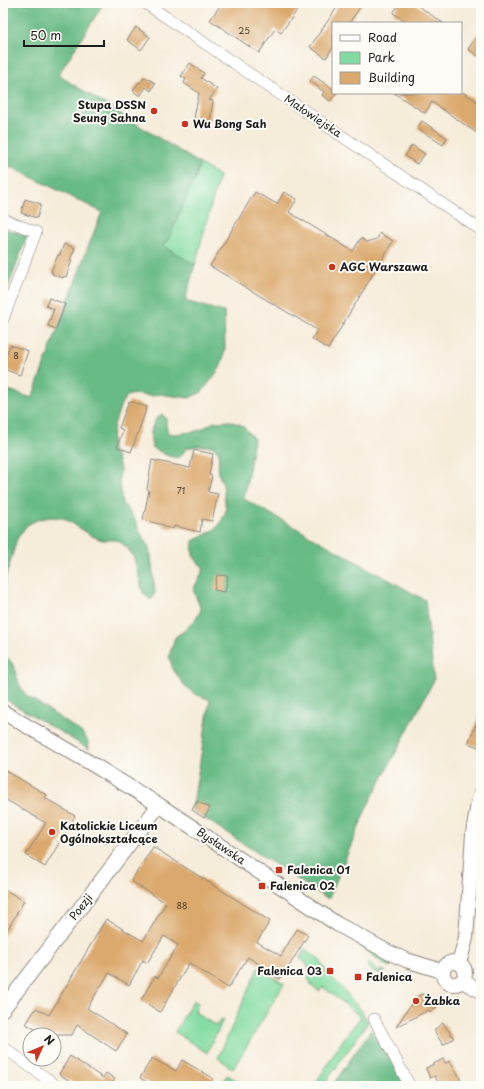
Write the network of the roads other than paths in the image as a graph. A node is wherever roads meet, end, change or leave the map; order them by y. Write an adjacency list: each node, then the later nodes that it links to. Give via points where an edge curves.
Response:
1 (144, 3): 3 (street, Małowiejska)
2 (3, 219): 4 (street, via 36,232)
3 (481, 230)
4 (3, 319)
5 (3, 712): 7 (street, Bysławska)
6 (481, 792): 8 (street, via 473,834 466,938)
7 (159, 805): 9 (street, Bysławska, via 337,924 394,955); 12 (street, Poezji)
8 (459, 963): 9 (street, via 448,963); 10 (street, via 465,974)
9 (442, 971): 10 (street, via 448,982 455,984)
10 (462, 981): 11 (street)
11 (481, 991)
12 (3, 1009)
13 (374, 1019): 16 (street)
14 (3, 1047): 15 (street)
15 (57, 1086)
16 (410, 1086)

